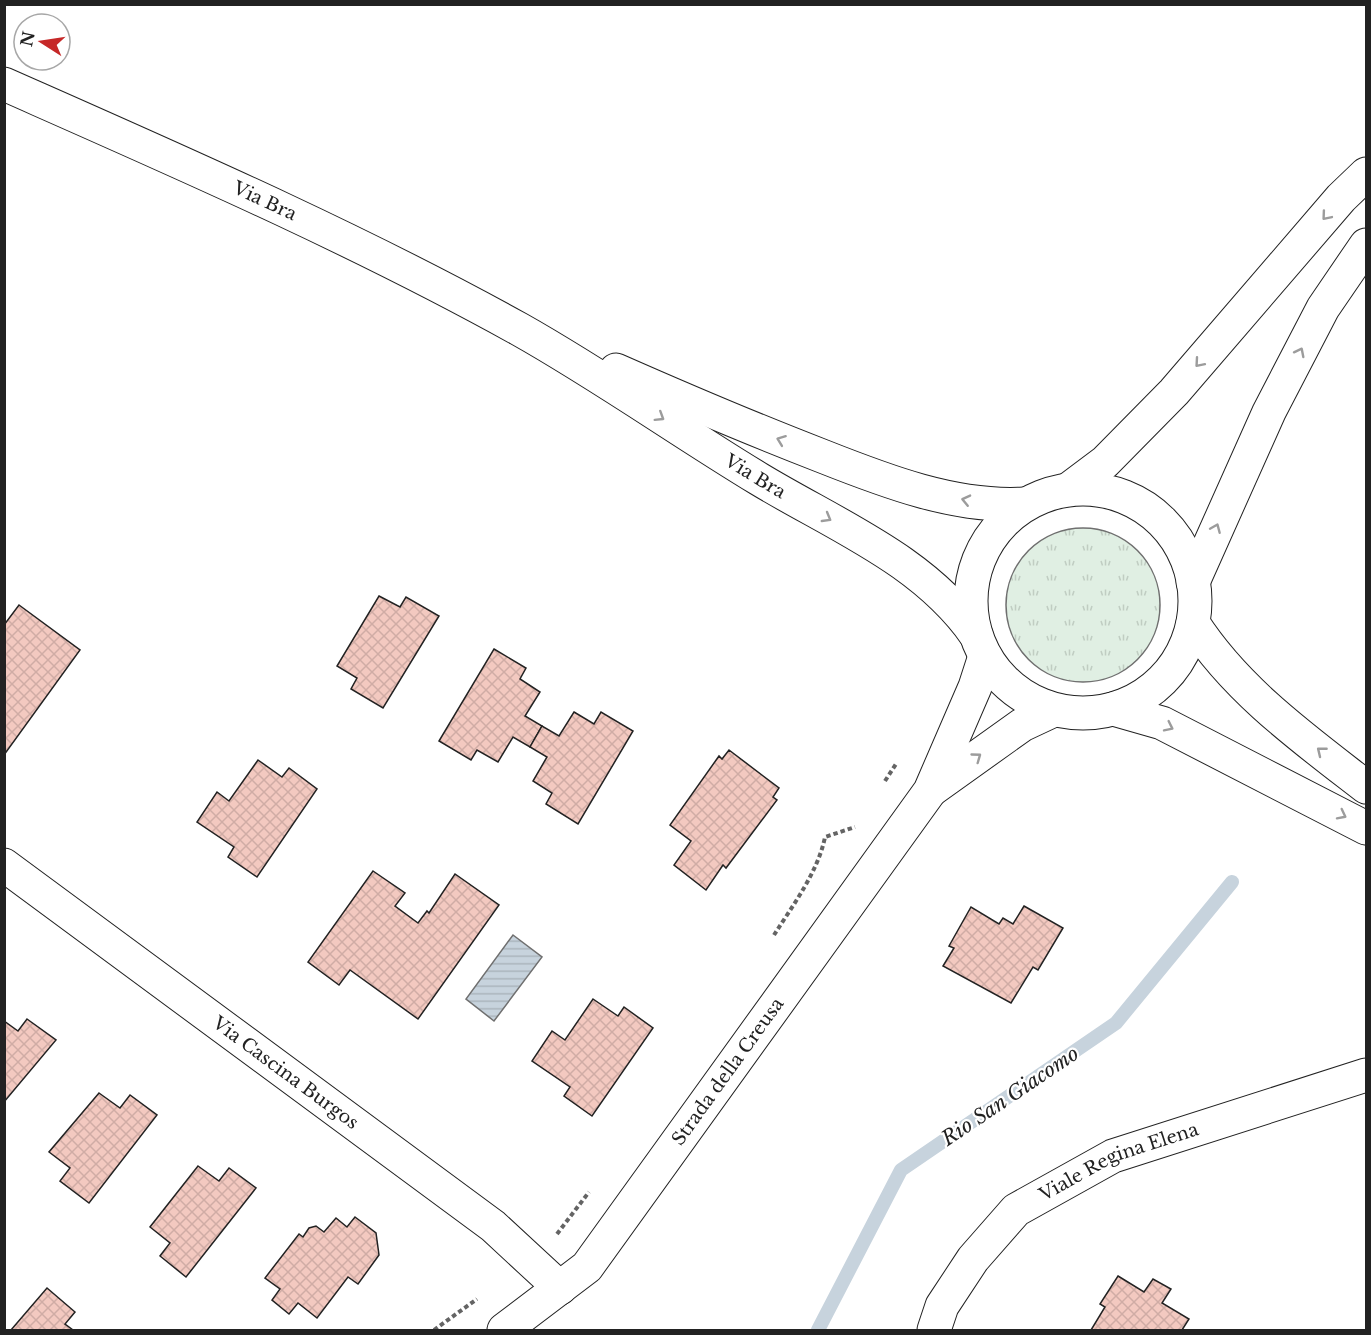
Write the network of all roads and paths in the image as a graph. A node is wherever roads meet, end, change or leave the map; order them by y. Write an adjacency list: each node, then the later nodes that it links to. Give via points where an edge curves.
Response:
1 (4, 84): 4 (main road, Via Bra, via 365,249)
2 (1366, 174): 5 (main road, one-way to 5, via 1174,392 1105,462)
3 (1366, 245): 7 (main road, one-way to 3, via 1228,501 1323,308)
4 (521, 330): 6 (main road, Via Bra, one-way to 4, via 979,503 888,482); 9 (main road, Via Bra, one-way to 9, via 905,564 945,597)
5 (1069, 489): 6 (main road); 7 (main road, via 1097,489 1124,496 1149,510 1170,530 1185,554)
6 (1024, 504): 9 (main road, via 986,544 974,573 970,604)
7 (1193, 582): 8 (main road)
8 (1193, 623): 10 (main road, via 1182,652 1164,677 1141,697); 13 (main road, one-way to 8, via 1246,690 1213,655)
9 (981, 646): 11 (main road, Via Bra, via 999,675 1016,691); 15 (main road, Strada della Creusa, via 975,687)
10 (1113, 709): 11 (main road, via 1094,713); 17 (main road, one-way to 17, via 1162,723)
11 (1054, 710): 15 (main road, Strada della Creusa, one-way to 11, via 1022,725)
12 (896, 764): 14 (path)
13 (1366, 787)
14 (879, 790)
15 (930, 791): 23 (main road, Strada della Creusa, via 587,1267)
16 (857, 826): 19 (path, via 825,837 823,849 800,893)
17 (1366, 828)
18 (4, 865): 22 (main road, Via Cascina Burgos, via 493,1226)
19 (770, 942)
20 (1366, 1075): 26 (main road, Viale Regina Elena, via 1113,1156 1016,1210 973,1259 942,1306)
21 (592, 1187): 22 (path, via 558,1233)
22 (528, 1259): 23 (main road, Via Cascina Burgos); 24 (path)
23 (560, 1288): 25 (main road, Strada della Creusa)
24 (434, 1330)
25 (504, 1330)
26 (934, 1330)

